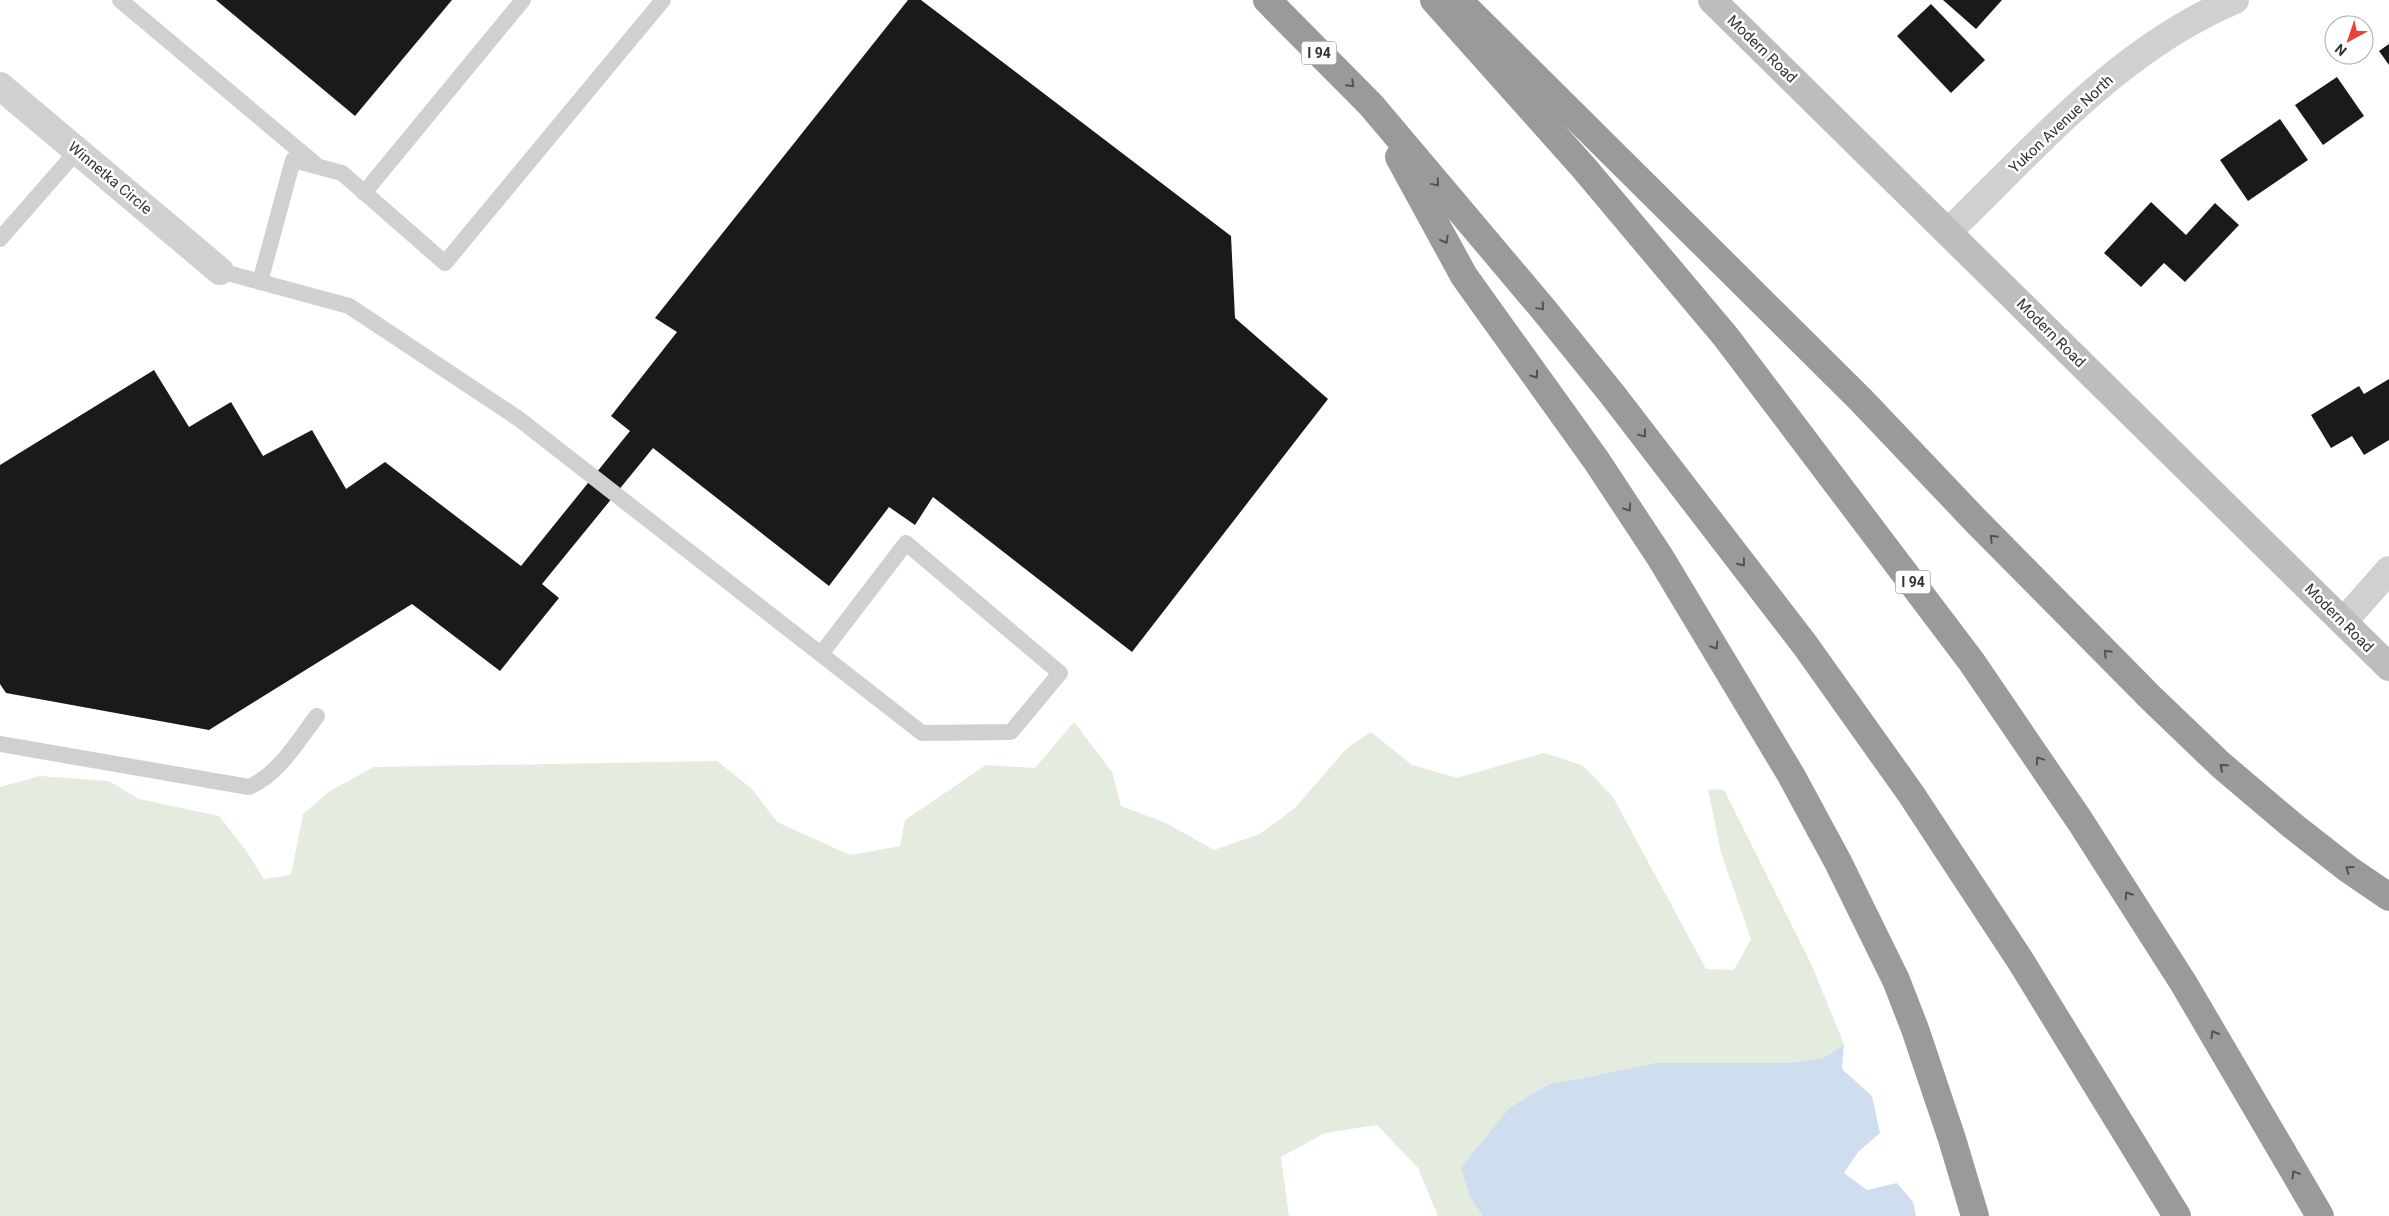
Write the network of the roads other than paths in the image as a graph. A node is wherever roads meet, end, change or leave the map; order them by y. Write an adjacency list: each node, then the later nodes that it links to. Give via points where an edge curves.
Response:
1 (120, 0): 12 (lane)
2 (523, 0): 13 (lane)
3 (663, 0): 13 (lane, via 445,263)
4 (1267, 0): 10 (highway, I 94, one-way to 10)
5 (1434, 0): 27 (highway, I 94, one-way to 5, via 2174,967 1971,660 1726,337 1590,175)
6 (1458, 0): 24 (highway, one-way to 6, via 2309,839 2221,766 1989,535 1861,400)
7 (1712, 0): 14 (street, Modern Road)
8 (2235, 0): 14 (street, Yukon Avenue North, via 2151,45 2095,90)
9 (0, 86): 11 (street, Winnetka Circle)
10 (1371, 105): 25 (highway, one-way to 25, via 1464,276 1596,460 1791,774 1896,980 1952,1139); 26 (highway, I 94, one-way to 26, via 1612,394 1850,707 2020,960)
11 (78, 151): 15 (lane); 16 (street, Winnetka Circle)
12 (318, 166): 13 (lane, via 342,173); 17 (lane, via 293,160)
13 (364, 193)
14 (1948, 232): 19 (street, Modern Road)
15 (0, 239)
16 (220, 271): 17 (lane)
17 (260, 282): 20 (lane, via 349,306 510,412)
18 (2389, 570): 19 (street)
19 (2344, 622): 21 (street, Modern Road)
20 (821, 654): 20 (lane, via 922,733 1011,732 1060,673 906,543)
21 (2389, 667)
22 (317, 716): 23 (lane, via 264,781 249,788)
23 (0, 744)
24 (2389, 897)
25 (1975, 1216)
26 (2177, 1216)
27 (2320, 1216)

